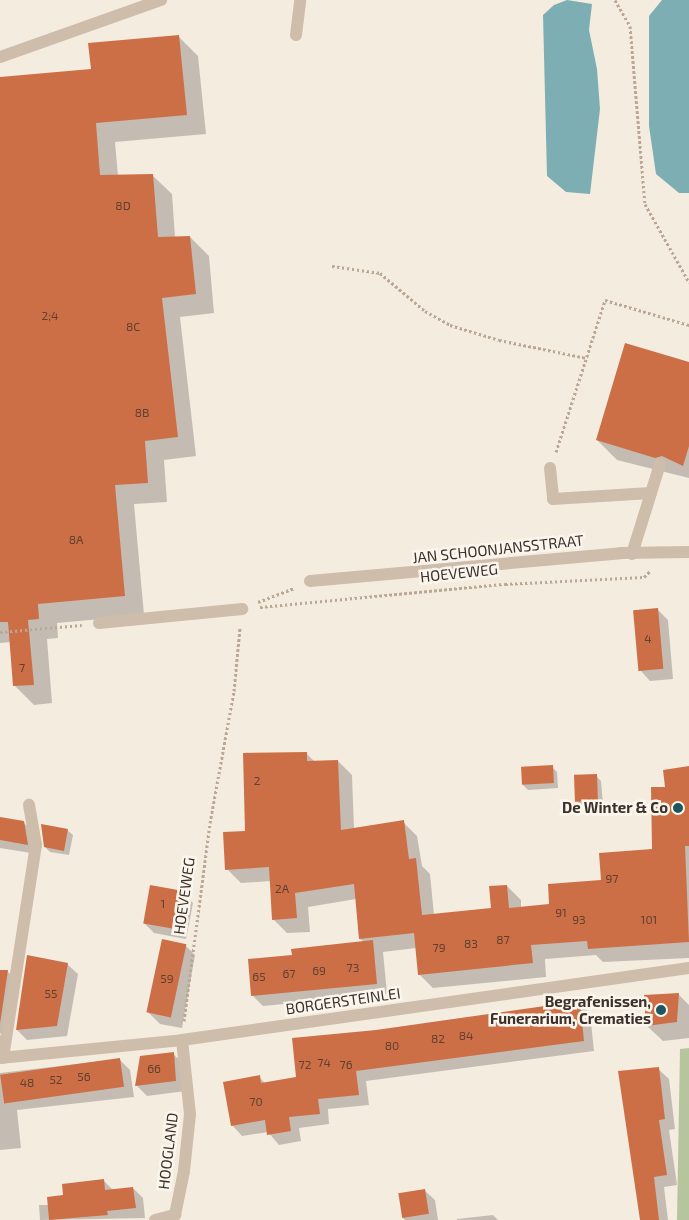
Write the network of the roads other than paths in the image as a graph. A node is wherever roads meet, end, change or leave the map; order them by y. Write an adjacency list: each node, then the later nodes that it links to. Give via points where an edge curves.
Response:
1 (161, 0): 4 (street)
2 (300, 0): 3 (street)
3 (296, 36)
4 (0, 57)
5 (660, 464): 7 (street)
6 (550, 468): 7 (street, via 553,499)
7 (651, 493): 9 (street)
8 (689, 552): 9 (street, JAN SCHOONJANSSTRAAT)
9 (632, 554): 10 (street, JAN SCHOONJANSSTRAAT)
10 (310, 581)
11 (242, 609): 12 (street)
12 (99, 623)
13 (29, 805): 16 (street, via 36,846)
14 (689, 968): 15 (street, BORGERSTEINLEI)
15 (182, 1040): 16 (street, BORGERSTEINLEI); 17 (street, HOOGLAND, via 190,1114 184,1171 176,1216)
16 (1, 1058)
17 (155, 1220)

